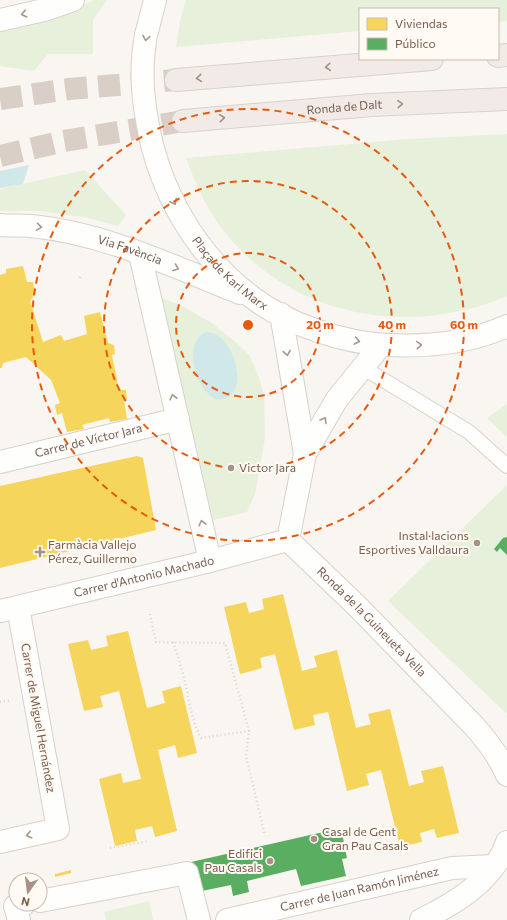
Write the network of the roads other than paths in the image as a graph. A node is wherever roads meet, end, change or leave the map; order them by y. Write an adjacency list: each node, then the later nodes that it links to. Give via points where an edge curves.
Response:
1 (72, 0): 3 (street, one-way to 3, via 48,9)
2 (155, 0): 10 (street, Plaça de Karl Marx, one-way to 10, via 146,36 143,64 147,120 152,147 173,201 188,227 228,277)
3 (0, 20)
4 (420, 60): 5 (highway, one-way to 5)
5 (176, 80)
6 (507, 99): 7 (highway, Ronda de Dalt, one-way to 6, via 372,105)
7 (183, 121)
8 (0, 225): 9 (street, Via Favència, one-way to 9, via 30,226 72,233)
9 (140, 254): 10 (street, Via Favència, one-way to 10); 15 (street, one-way to 9)
10 (253, 298): 11 (street, Plaça de Karl Marx)
11 (281, 314): 13 (street, Plaça de Karl Marx, one-way to 13, via 333,336); 16 (street, one-way to 16)
12 (507, 326): 13 (street, Plaça de Karl Marx, one-way to 12, via 442,344 472,338)
13 (380, 345): 14 (street)
14 (362, 367): 16 (street, one-way to 14, via 337,399); 18 (lane, via 469,432)
15 (178, 419): 17 (street, Carrer de Víctor Jara); 20 (street, one-way to 15)
16 (305, 454): 19 (street)
17 (0, 462)
18 (507, 466)
19 (288, 540): 20 (street, Carrer d'Antonio Machado); 22 (street, Ronda de la Guineueta Vella, via 352,601 475,727 491,745)
20 (210, 561): 21 (street, Carrer d'Antonio Machado)
21 (9, 609): 23 (street, Carrer de Miguel Hernández, one-way to 23, via 58,828)
22 (507, 775)
23 (0, 842)
24 (507, 842): 25 (street, via 504,852)
25 (494, 866): 28 (street, Carrer de Juan Ramón Jiménez, via 452,868); 29 (street, via 466,895)
26 (48, 899): 27 (street, via 187,873)
27 (199, 920)
28 (226, 920)
29 (421, 920)

